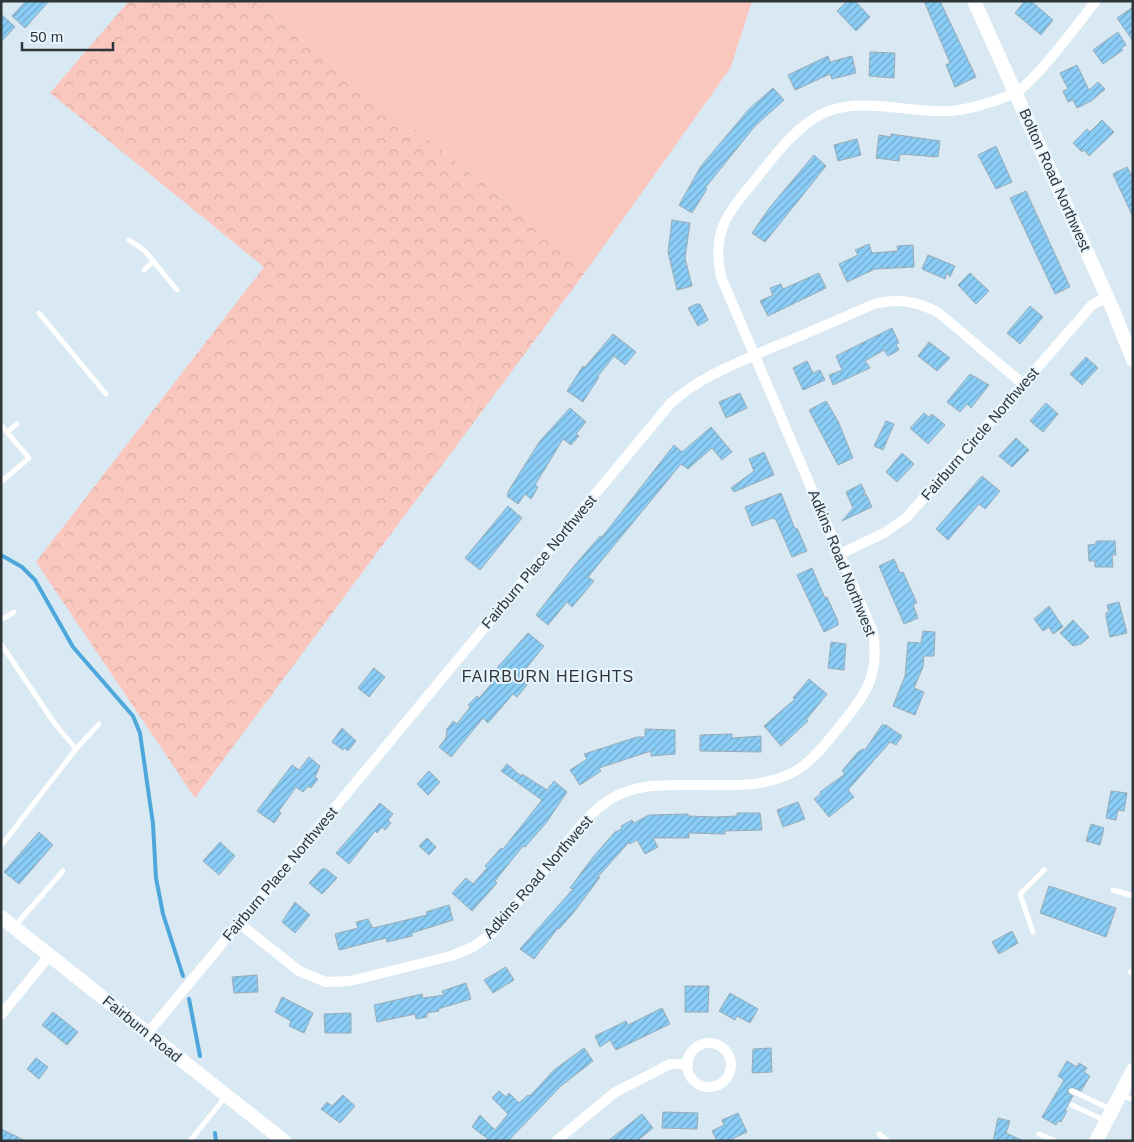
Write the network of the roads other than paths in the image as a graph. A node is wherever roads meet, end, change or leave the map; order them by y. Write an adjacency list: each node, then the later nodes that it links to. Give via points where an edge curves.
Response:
1 (974, 1): 3 (street, Bolton Road Northwest)
2 (1096, 1): 3 (street, Adkins Road Northwest, via 1030,81)
3 (1015, 93): 8 (street, Bolton Road Northwest); 12 (street, Adkins Road Northwest, via 952,111 866,105 845,107 815,118 792,135 731,209 722,224 718,241 721,277)
4 (129, 240): 5 (lane)
5 (154, 261): 6 (lane); 7 (lane)
6 (144, 270)
7 (177, 290)
8 (1107, 296): 13 (street, Bolton Road Northwest); 14 (street, Fairburn Circle Northwest, via 1092,305)
9 (38, 313): 11 (lane)
10 (66, 336): 11 (lane)
11 (61, 340): 15 (lane)
12 (754, 356): 14 (street, Fairburn Place Northwest, via 874,304 905,300 924,304 940,313); 20 (street, Adkins Road Northwest); 32 (street, Fairburn Place Northwest, via 701,379 670,404)
13 (1133, 360)
14 (1023, 384): 20 (street, Fairburn Circle Northwest, via 907,517 884,533)
15 (106, 394)
16 (17, 424): 18 (lane)
17 (1, 425): 18 (lane)
18 (7, 432): 19 (lane, via 29,458)
19 (1, 482)
20 (840, 554): 32 (street, Adkins Road Northwest, via 873,632 876,650 874,670 859,703 818,752 797,769 760,784 652,785 614,797 588,818 492,933 473,947 451,956 350,981 326,982 299,971)
21 (14, 612): 22 (lane)
22 (1, 620)
23 (1, 644): 25 (lane)
24 (99, 724): 25 (lane)
25 (76, 750): 26 (lane)
26 (1, 846)
27 (1044, 870): 34 (lane, via 1020,894)
28 (63, 871): 33 (lane)
29 (1113, 890): 30 (lane)
30 (1133, 896)
31 (1, 917): 33 (street, Fairburn Road)
32 (239, 923): 37 (street, Fairburn Place Northwest)
33 (14, 927): 35 (street, Fairburn Road)
34 (1033, 932)
35 (50, 955): 36 (street); 37 (street, Fairburn Road)
36 (1, 1015)
37 (147, 1034): 41 (street, Fairburn Road)
38 (688, 1064): 38 (street, via 692,1078 704,1086 718,1085 729,1075 731,1068 724,1049 711,1044 704,1044 693,1052); 49 (street, via 670,1064 614,1093)
39 (1133, 1070): 42 (street)
40 (1072, 1091): 44 (lane)
41 (226, 1095): 47 (lane); 48 (street, Fairburn Road)
42 (1127, 1097): 44 (street)
43 (1072, 1106): 44 (lane)
44 (1110, 1116): 52 (street)
45 (879, 1134): 50 (lane)
46 (1039, 1134): 51 (lane)
47 (190, 1141)
48 (284, 1141)
49 (556, 1141)
50 (888, 1141)
51 (1055, 1141)
52 (1096, 1141)

